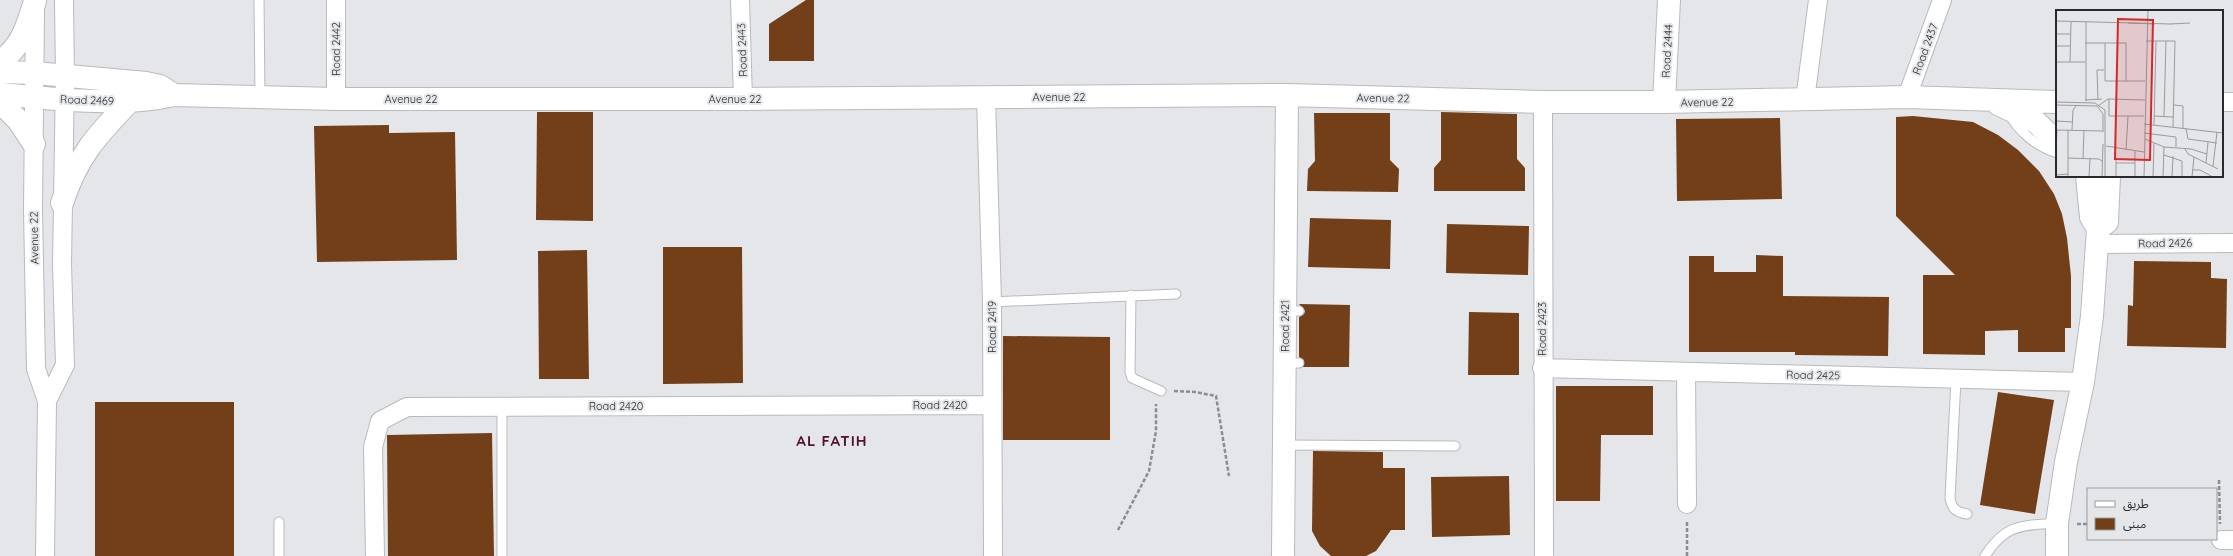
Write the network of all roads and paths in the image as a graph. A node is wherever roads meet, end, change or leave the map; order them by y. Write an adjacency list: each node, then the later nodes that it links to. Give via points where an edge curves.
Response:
1 (64, 0): 12 (street, Avenue 22)
2 (259, 0): 17 (lane)
3 (336, 0): 21 (street, Road 2442)
4 (740, 0): 22 (street, Road 2443)
5 (1669, 0): 27 (street, Road 2444)
6 (1818, 0): 23 (street)
7 (1942, 0): 19 (street, Road 2437)
8 (35, 1): 9 (street, via 26,33 19,44); 11 (street, Avenue 22)
9 (0, 62)
10 (0, 72): 11 (street, Avenue 22)
11 (35, 73): 12 (street, Avenue 22); 16 (street, Avenue 22)
12 (65, 76): 14 (street, Avenue 22, via 146,83 160,86); 20 (street, Avenue 22)
13 (0, 94): 16 (street, Road 2469)
14 (174, 95): 17 (street, Avenue 22); 25 (street, Road 2469)
15 (1286, 95): 18 (street, Avenue 22); 26 (street, Avenue 22); 49 (street, Road 2421, via 1292,363)
16 (35, 97): 20 (street, Road 2469); 31 (street, Avenue 22)
17 (260, 97): 21 (street, Avenue 22)
18 (986, 98): 22 (street, Avenue 22); 40 (street, Road 2419)
19 (1907, 98): 23 (street, Avenue 22); 29 (street, Avenue 22)
20 (64, 99): 25 (street, Road 2469); 35 (street, Avenue 22)
21 (336, 99): 22 (street, Avenue 22)
22 (743, 99)
23 (1805, 100): 27 (street, Avenue 22)
24 (0, 102): 31 (street, via 18,120)
25 (129, 102): 35 (street, via 85,152 71,177)
26 (1543, 102): 27 (street, Avenue 22); 41 (street, Road 2423)
27 (1664, 102)
28 (2056, 102): 29 (street, Avenue 22)
29 (1999, 104): 30 (street, via 2036,122); 32 (lane, via 2018,128 2043,147)
30 (2056, 141)
31 (34, 144): 46 (street, Avenue 22, via 36,369)
32 (2056, 153)
33 (2109, 177): 36 (street, via 2107,222)
34 (2086, 180): 36 (street, via 2090,217)
35 (62, 203): 46 (street, Avenue 22, via 65,365)
36 (2097, 237): 37 (street, Road 2426); 44 (street, via 2092,316)
37 (2233, 243)
38 (1176, 294): 39 (lane)
39 (1130, 295): 40 (lane); 45 (lane, via 1130,372 1132,378)
40 (992, 302): 47 (street, Road 2419, via 994,356)
41 (1542, 368): 42 (street, Road 2425); 65 (street, Road 2423)
42 (1686, 372): 43 (street, Road 2425); 53 (street)
43 (1956, 379): 44 (street, Road 2425); 54 (lane, via 1950,498 1952,507)
44 (2083, 382): 56 (street, via 2066,462)
45 (1161, 390): 51 (path, via 1216,396); 57 (path, via 1156,402 1156,431 1149,471)
46 (47, 401): 59 (street, Avenue 22)
47 (991, 405): 48 (street, Road 2420); 63 (street, Road 2419, via 995,424)
48 (502, 407): 61 (street, Road 2420, via 407,407 380,421 373,447); 62 (lane)
49 (1284, 445): 50 (lane); 64 (street, Road 2421)
50 (1455, 446)
51 (1229, 476)
52 (2219, 480): 58 (path)
53 (1687, 504): 66 (path)
54 (1967, 514)
55 (279, 522): 60 (lane)
56 (2058, 523): 67 (lane, via 2012,529 2000,537); 68 (street)
57 (1118, 530)
58 (2227, 540)
59 (45, 556)
60 (280, 556)
61 (375, 556)
62 (502, 556)
63 (993, 556)
64 (1283, 556)
65 (1544, 556)
66 (1687, 556)
67 (1985, 556)
68 (2056, 556)

